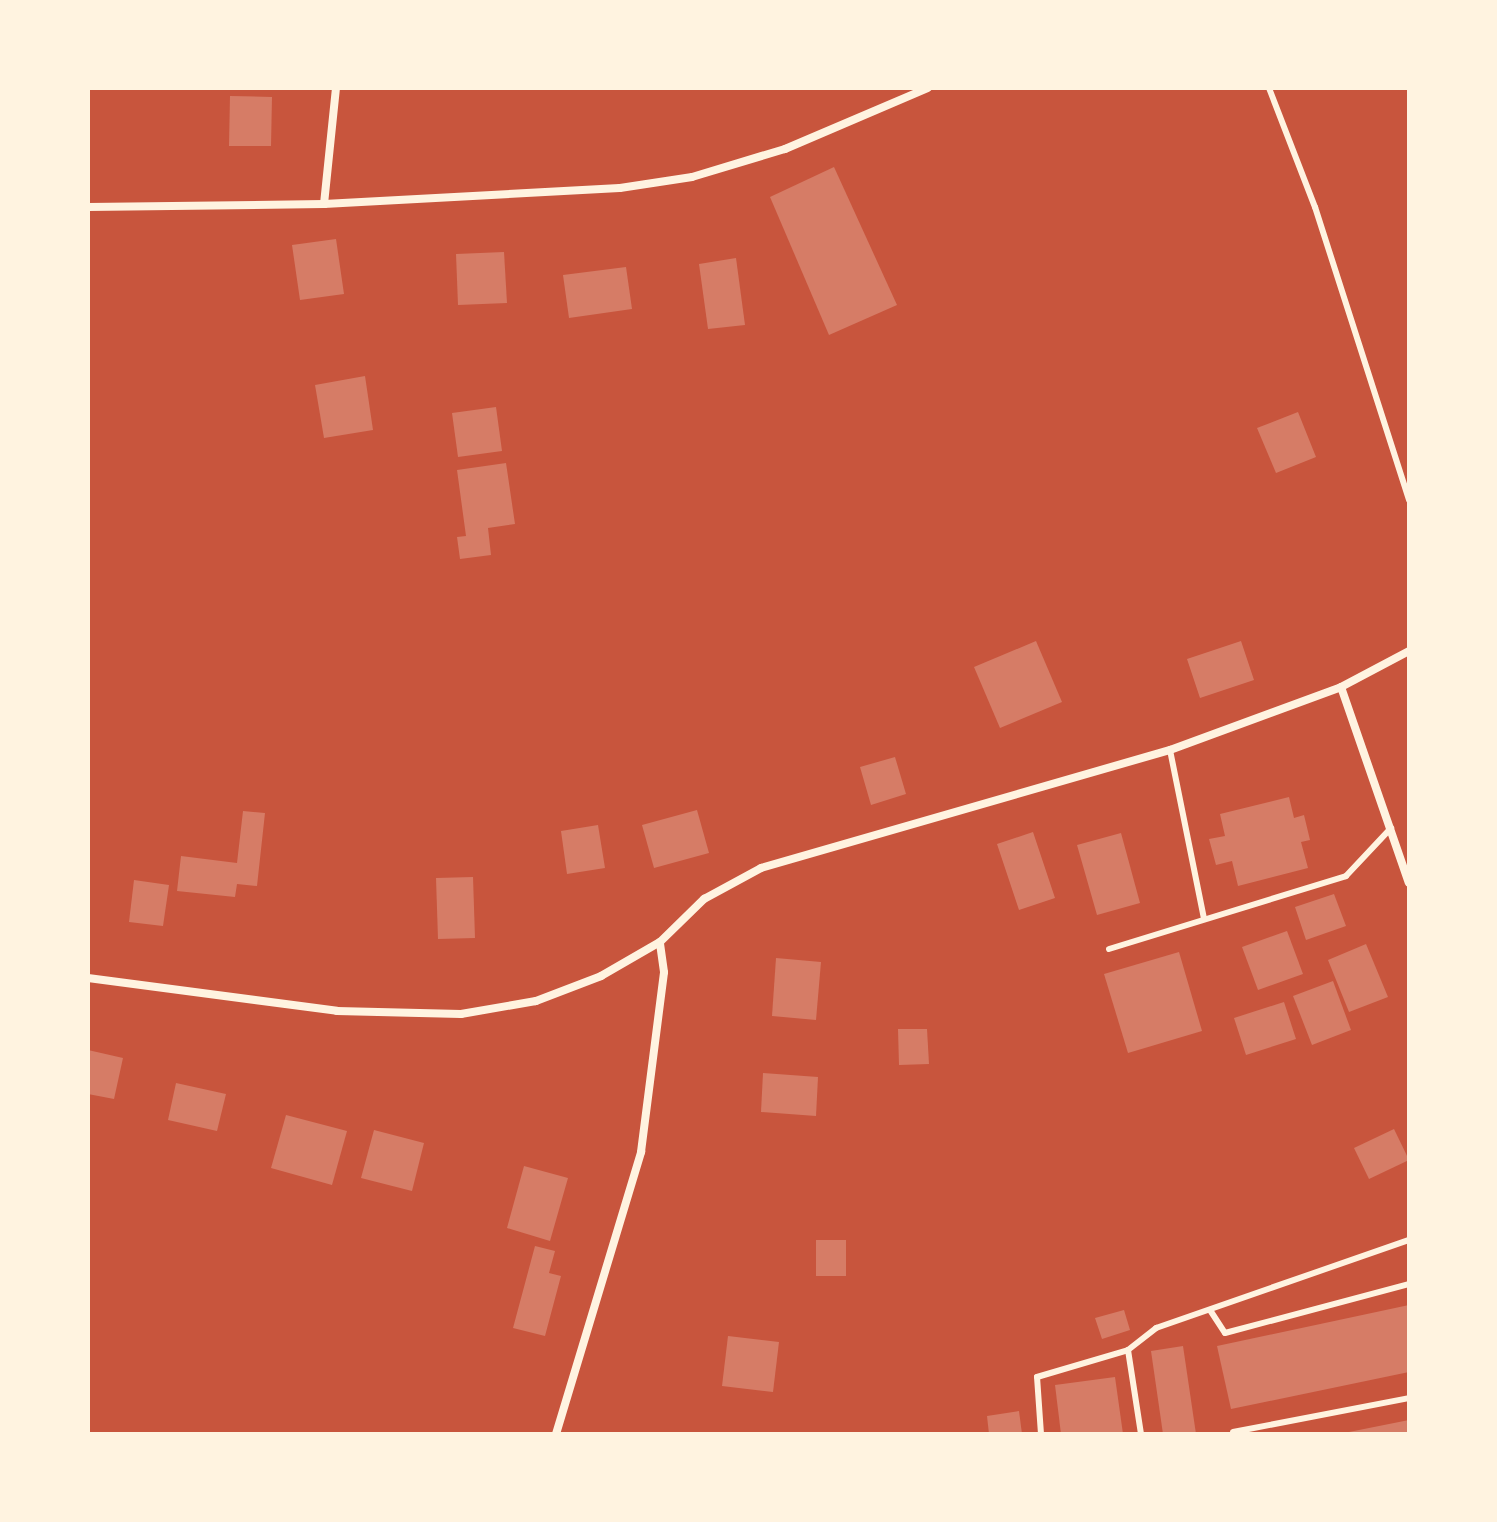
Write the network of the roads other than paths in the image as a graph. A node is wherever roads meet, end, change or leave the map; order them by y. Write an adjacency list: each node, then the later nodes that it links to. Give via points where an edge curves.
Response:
1 (336, 88): 4 (street)
2 (928, 88): 4 (street, via 785,149 692,177 620,188)
3 (1269, 88): 6 (lane, via 1315,207)
4 (324, 204): 5 (street)
5 (88, 207)
6 (1409, 500)
7 (1409, 651): 8 (street)
8 (1341, 687): 9 (street); 10 (street)
9 (1170, 750): 12 (lane); 13 (street, via 782,860 704,899)
10 (1391, 828): 11 (street); 12 (lane, via 1346,876)
11 (1409, 883)
12 (1204, 919): 14 (lane)
13 (660, 942): 15 (street, via 577,987 536,1001 461,1014 268,1006); 22 (street, via 664,972 641,1152)
14 (1109, 949)
15 (88, 978)
16 (1409, 1240): 18 (lane)
17 (1409, 1284): 18 (lane, via 1225,1333)
18 (1210, 1310): 19 (lane, via 1156,1328)
19 (1128, 1350): 23 (lane, via 1037,1377); 24 (lane)
20 (1409, 1398): 21 (lane)
21 (1233, 1432)
22 (556, 1434)
23 (1041, 1434)
24 (1141, 1434)

